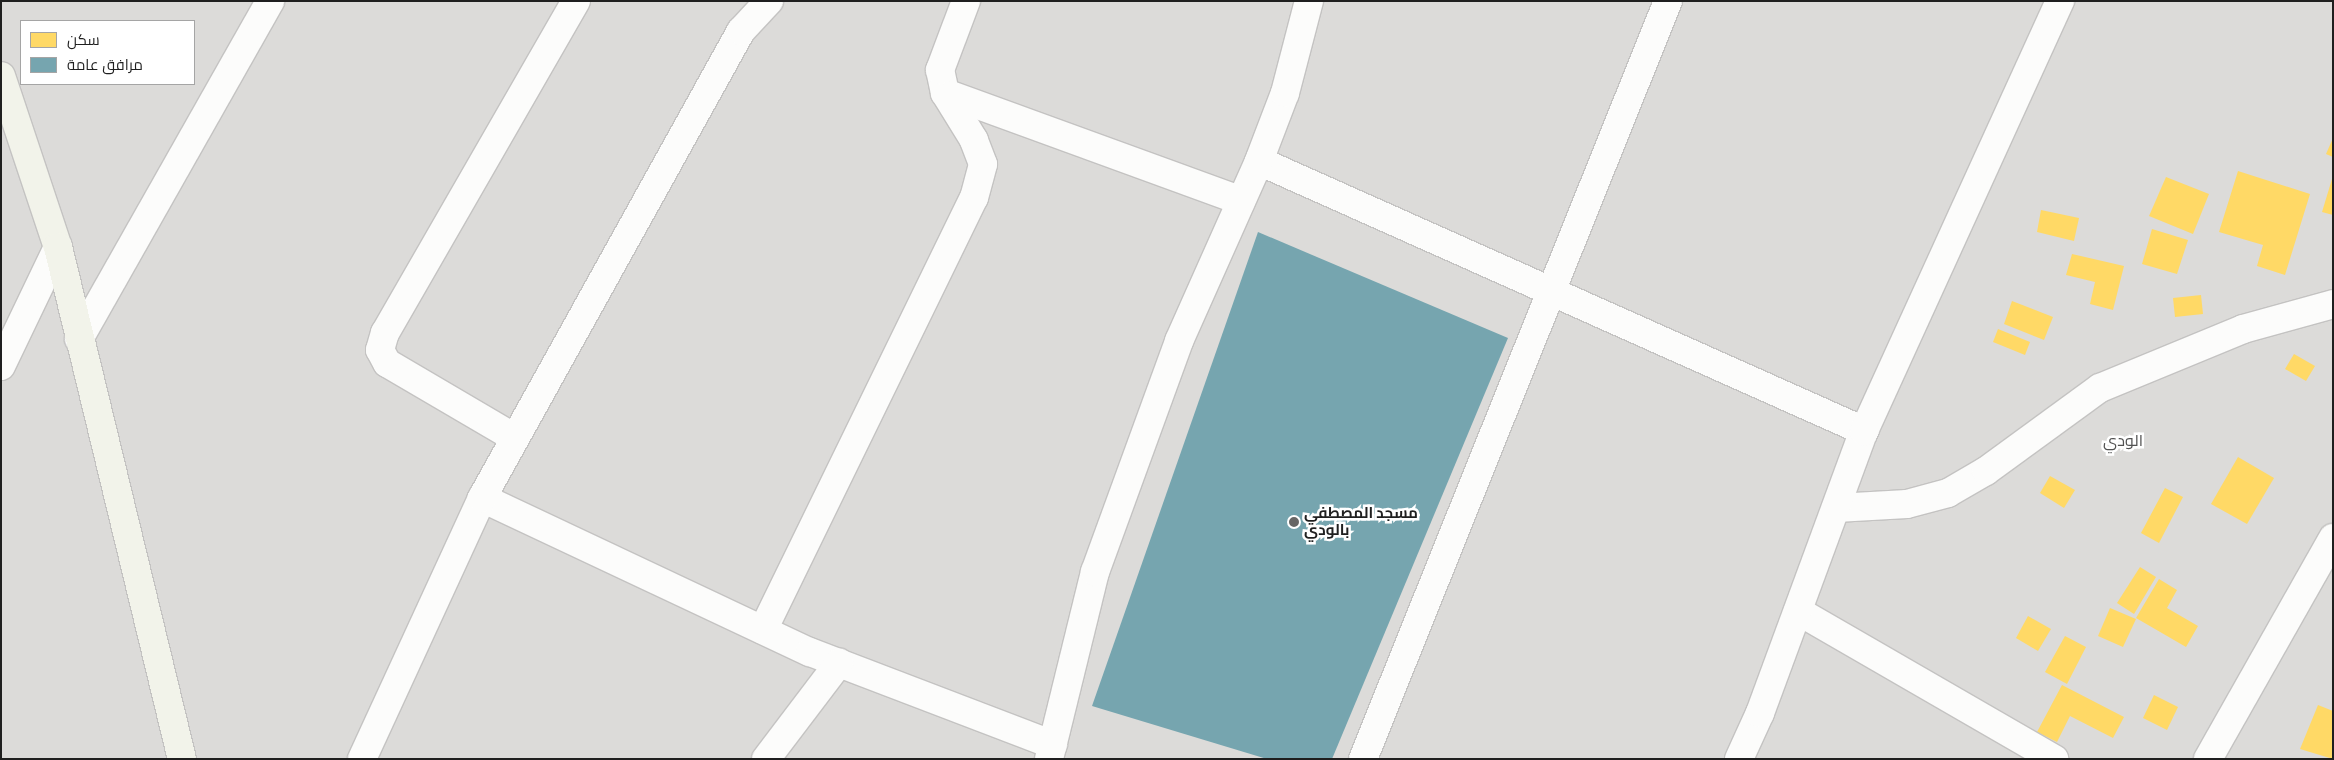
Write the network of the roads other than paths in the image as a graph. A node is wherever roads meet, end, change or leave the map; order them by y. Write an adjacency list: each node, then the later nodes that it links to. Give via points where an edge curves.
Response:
1 (270, 1): 15 (street)
2 (576, 1): 18 (street, via 385,333 380,350 387,363)
3 (769, 1): 18 (street, via 741,31)
4 (966, 1): 9 (street, via 940,70)
5 (1309, 1): 10 (street, via 1285,93)
6 (1668, 1): 13 (street)
7 (2060, 1): 17 (street)
8 (1, 76): 12 (street)
9 (944, 93): 11 (street); 23 (street, via 974,140 983,164 974,198)
10 (1258, 161): 11 (street); 13 (street)
11 (1241, 201): 26 (street, via 1179,341 1095,572)
12 (58, 247): 15 (street); 16 (street)
13 (1551, 292): 17 (street); 29 (street)
14 (2333, 304): 20 (street, via 2243,329 2100,388 1986,471 1948,493 1907,504)
15 (79, 339): 25 (street)
16 (1, 366)
17 (1864, 431): 20 (street)
18 (514, 438): 19 (street)
19 (482, 498): 23 (street); 27 (street)
20 (1836, 508): 22 (street)
21 (2333, 538): 32 (street)
22 (1798, 611): 30 (street); 31 (street)
23 (763, 630): 24 (street)
24 (839, 663): 26 (street); 28 (street)
25 (176, 752)
26 (1051, 752)
27 (362, 759)
28 (766, 759)
29 (1362, 759)
30 (1739, 759)
31 (2054, 759)
32 (2208, 759)

